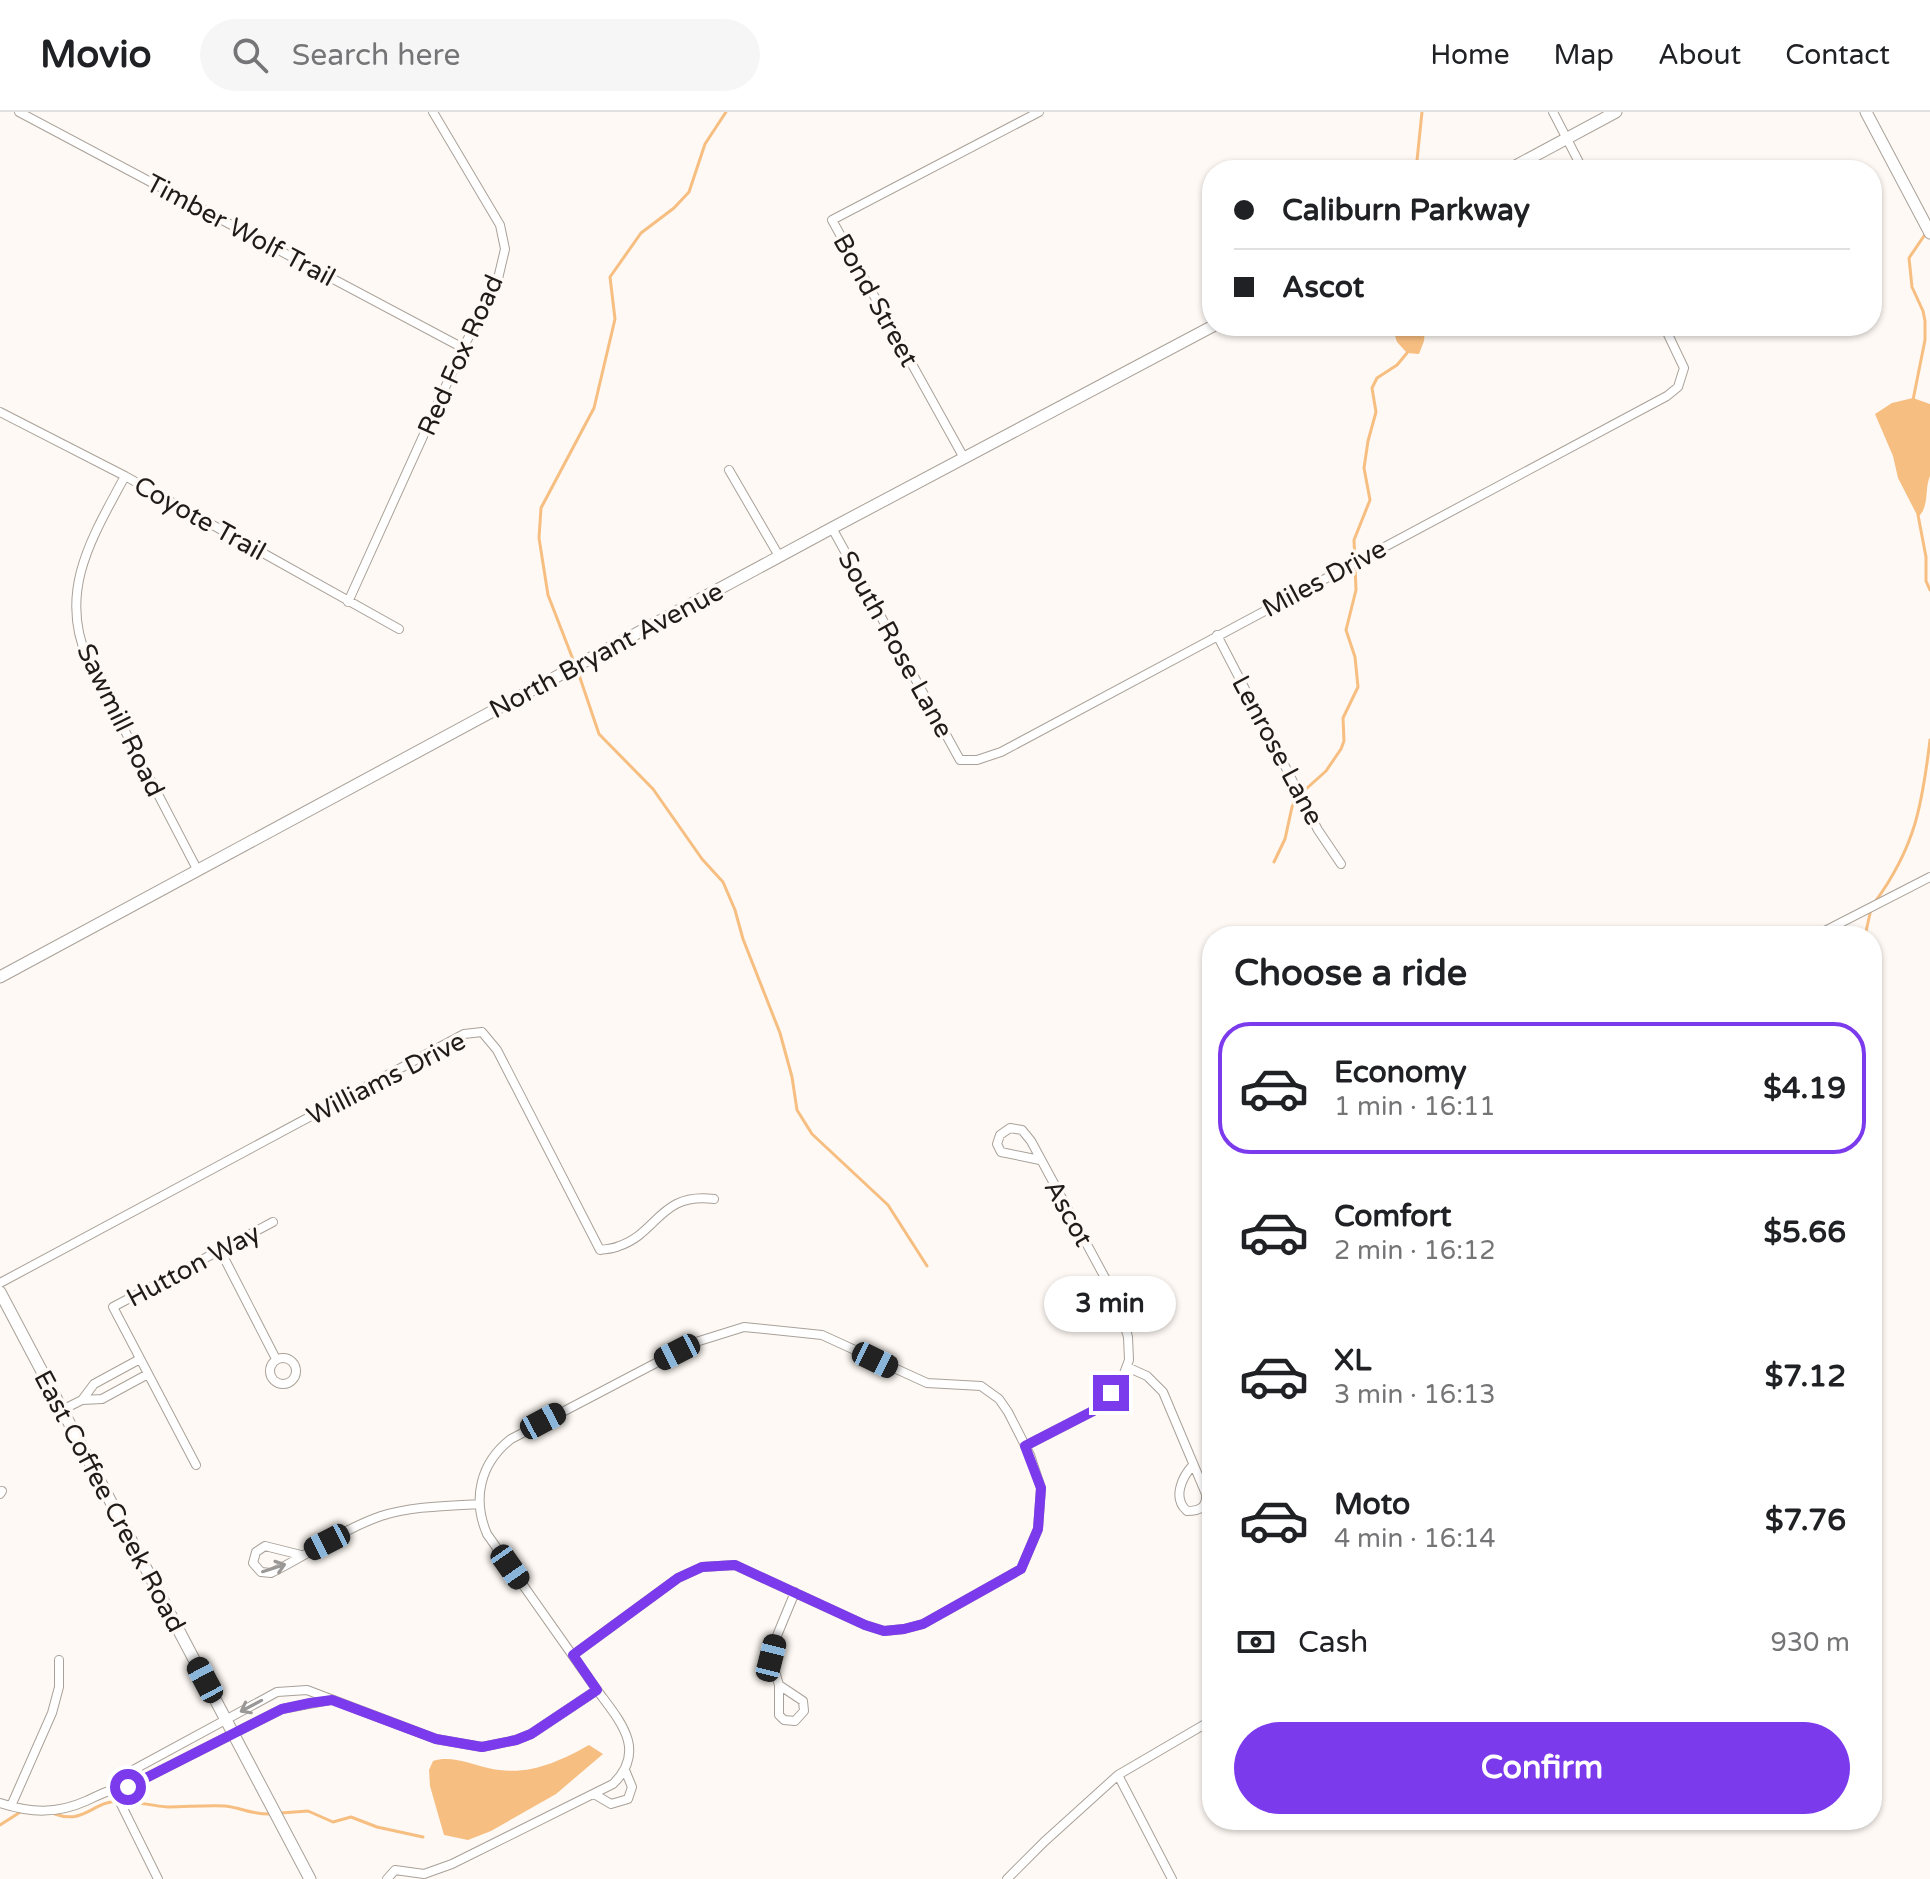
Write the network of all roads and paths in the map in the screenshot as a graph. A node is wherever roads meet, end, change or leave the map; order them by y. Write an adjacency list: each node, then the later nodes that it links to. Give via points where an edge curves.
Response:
1 (19, 112): 13 (street, Timber Wolf Trail)
2 (433, 112): 13 (street, Red Fox Road, via 500,225 505,244 497,283)
3 (1039, 112): 15 (street, Bond Street, via 832,220)
4 (1553, 112): 7 (street)
5 (1616, 112): 7 (street)
6 (1866, 112): 10 (street)
7 (1567, 139): 8 (street); 9 (street)
8 (1527, 160)
9 (1578, 160)
10 (1930, 233)
11 (1202, 332): 15 (street, North Bryant Avenue)
12 (1669, 336): 22 (street, Miles Drive, via 1684,368 1678,387 1667,396)
13 (463, 348): 20 (street, Red Fox Road)
14 (0, 412): 17 (street, Coyote Trail)
15 (964, 458): 18 (street, North Bryant Avenue)
16 (729, 470): 19 (street)
17 (125, 476): 20 (street, Coyote Trail); 25 (street, Sawmill Road, via 87,547 78,584 77,623 88,660)
18 (832, 528): 19 (street, North Bryant Avenue); 23 (street, South Rose Lane)
19 (779, 556): 25 (street, North Bryant Avenue)
20 (348, 602): 21 (street, Coyote Trail)
21 (399, 629)
22 (1217, 635): 23 (street, Miles Drive, via 1001,752); 24 (street, Lenrose Lane, via 1318,830)
23 (960, 760)
24 (1341, 864)
25 (198, 871): 28 (street, North Bryant Avenue)
26 (1930, 877): 27 (street)
27 (1834, 926)
28 (0, 977)
29 (1040, 1160): 29 (street, Ascot, via 1022,1130 1010,1128 1000,1135 1001,1152); 37 (street, Ascot, via 1117,1300 1128,1337)
30 (714, 1199): 33 (street, Williams Drive, via 677,1203 620,1246 600,1250 497,1050 482,1032 474,1032)
31 (273, 1222): 32 (street, Hutton Way)
32 (220, 1250): 35 (street, Hutton Way, via 113,1307); 36 (street)
33 (0, 1283)
34 (1, 1296): 40 (street, East Coffee Creek Road)
35 (140, 1359): 38 (street); 39 (street, via 94,1384)
36 (276, 1359)
37 (1127, 1367): 41 (street, via 1095,1410); 43 (street, via 1147,1376 1163,1392)
38 (148, 1374): 39 (street, via 102,1399); 42 (street)
39 (82, 1400): 40 (street)
40 (62, 1410): 54 (street, East Coffee Creek Road)
41 (1025, 1446): 45 (street, via 999,1399 981,1386 927,1383 822,1335 744,1327 696,1342 511,1439 486,1466); 48 (street, via 1041,1488 1038,1529 1021,1569 923,1624 904,1629 884,1631 865,1625)
42 (196, 1465)
43 (1193, 1465): 44 (street); 46 (street, via 1178,1500 1187,1511)
44 (1202, 1488)
45 (479, 1504): 47 (street, via 384,1515); 49 (street, via 487,1534)
46 (1202, 1508)
47 (301, 1555): 47 (street, one-way to 47, via 265,1546 253,1563 271,1573)
48 (795, 1592): 49 (street, via 735,1565 702,1567 678,1578); 51 (street, via 771,1658)
49 (573, 1655): 52 (street)
50 (59, 1660): 62 (street, via 52,1713)
51 (779, 1685): 51 (street, via 779,1715 795,1721 802,1715 803,1701)
52 (597, 1690): 53 (street, via 531,1734 482,1747 436,1739); 57 (street, via 628,1737)
53 (332, 1700): 54 (street, one-way to 54, via 307,1690 277,1692); 56 (street, via 282,1709)
54 (225, 1720): 56 (street, East Coffee Creek Road); 59 (street, via 122,1776)
55 (1202, 1726): 58 (street)
56 (233, 1733): 59 (street, via 128,1787); 65 (street, East Coffee Creek Road)
57 (625, 1770): 60 (street); 60 (street, via 632,1787 628,1799 611,1804)
58 (1118, 1775): 67 (street); 68 (street)
59 (113, 1788): 62 (street, via 59,1811); 64 (street)
60 (594, 1794): 63 (street)
61 (0, 1803): 62 (street)
62 (11, 1806)
63 (422, 1876): 66 (street, via 395,1870)
64 (158, 1879)
65 (310, 1879)
66 (387, 1879)
67 (1007, 1879)
68 (1172, 1879)

